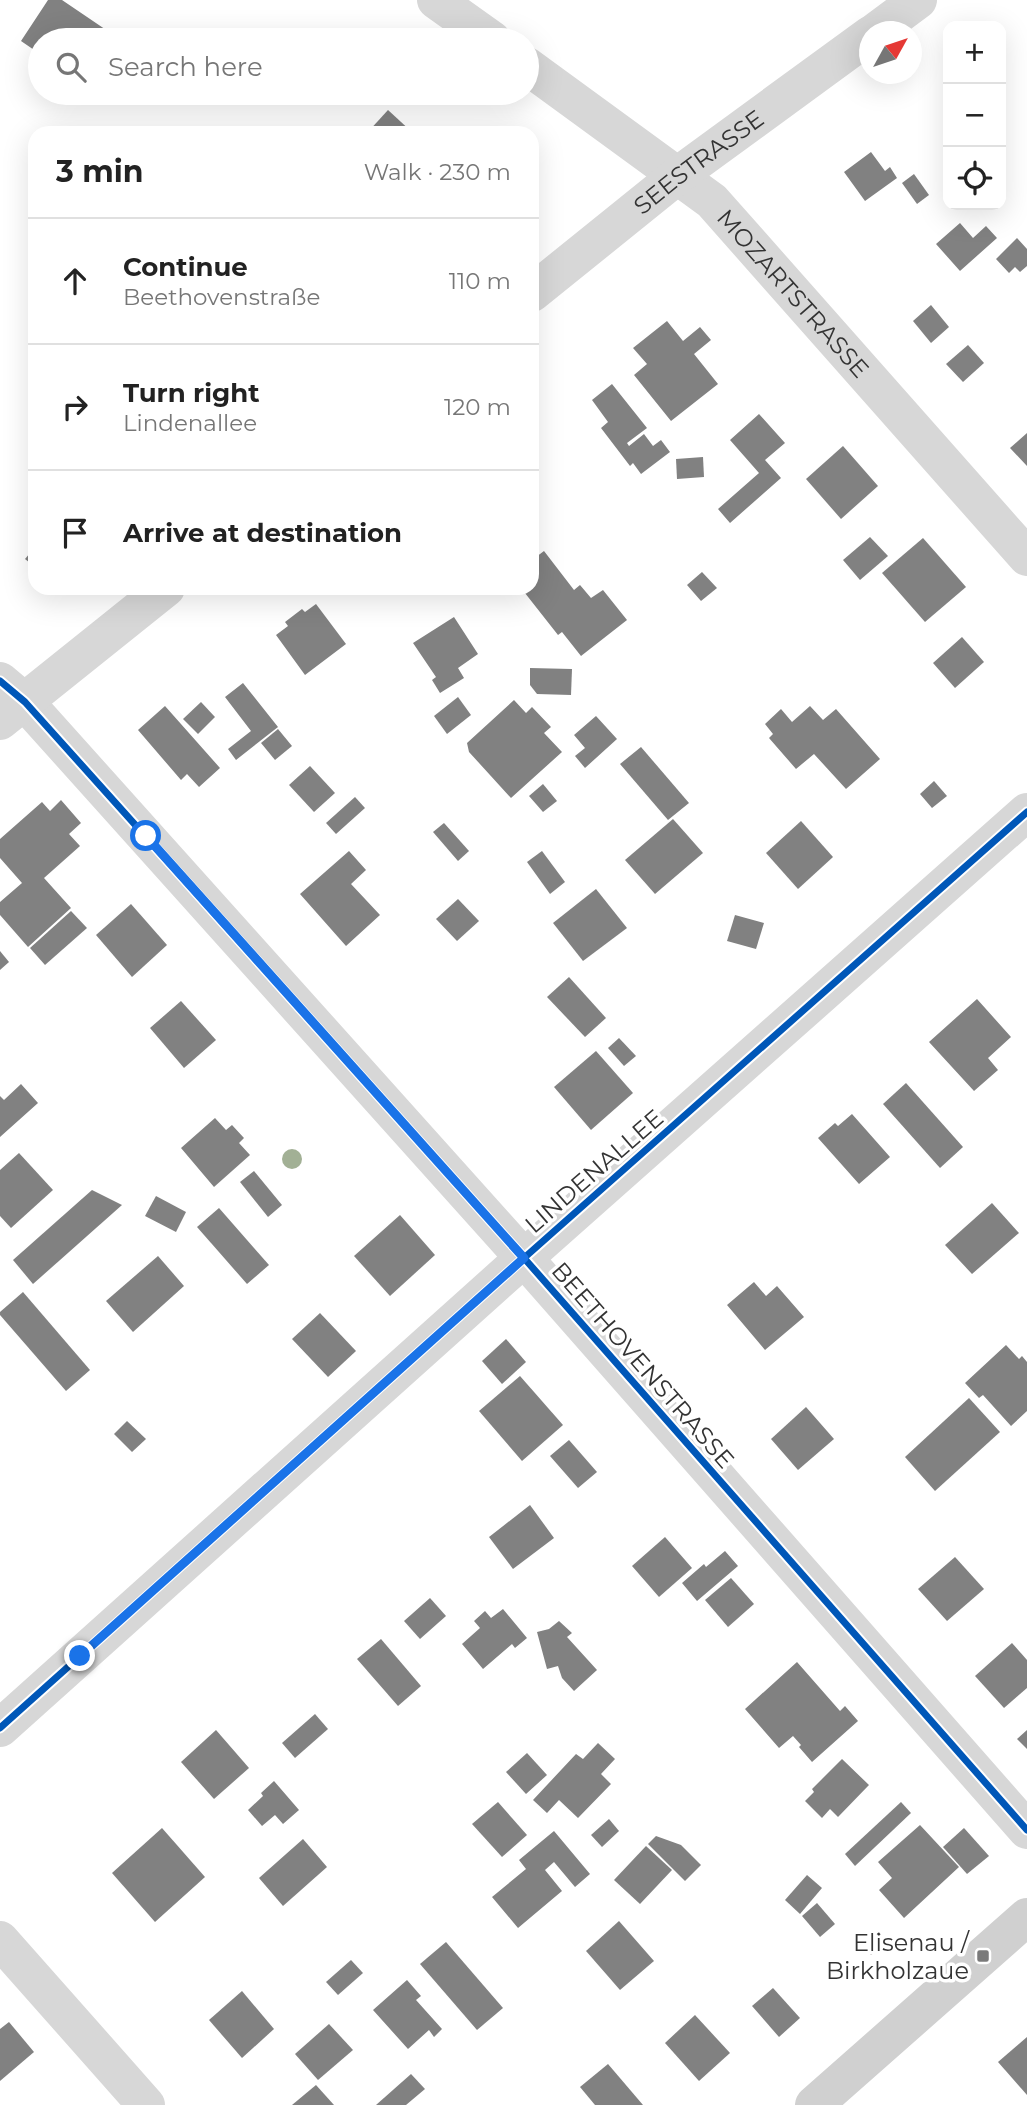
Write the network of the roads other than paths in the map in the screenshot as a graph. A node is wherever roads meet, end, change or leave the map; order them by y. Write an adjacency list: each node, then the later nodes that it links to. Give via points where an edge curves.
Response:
1 (436, 0): 4 (street)
2 (918, 0): 3 (street)
3 (890, 21)
4 (475, 28)
5 (859, 44): 7 (street, SEESTRASSE)
6 (539, 75): 7 (street, MOZARTSTRASSE)
7 (677, 176): 8 (street, SEESTRASSE); 9 (street, MOZARTSTRASSE, via 712,201)
8 (539, 287)
9 (1027, 557)
10 (156, 595): 11 (street)
11 (8, 701): 13 (street, BEETHOVENSTRASSE)
12 (1027, 812): 13 (street, LINDENALLEE)
13 (524, 1258): 14 (street, LINDENALLEE); 15 (street, BEETHOVENSTRASSE)
14 (0, 1728)
15 (1027, 1830)
16 (1027, 1917): 19 (main road)
17 (0, 1940): 18 (street)
18 (146, 2105)
19 (814, 2105)

